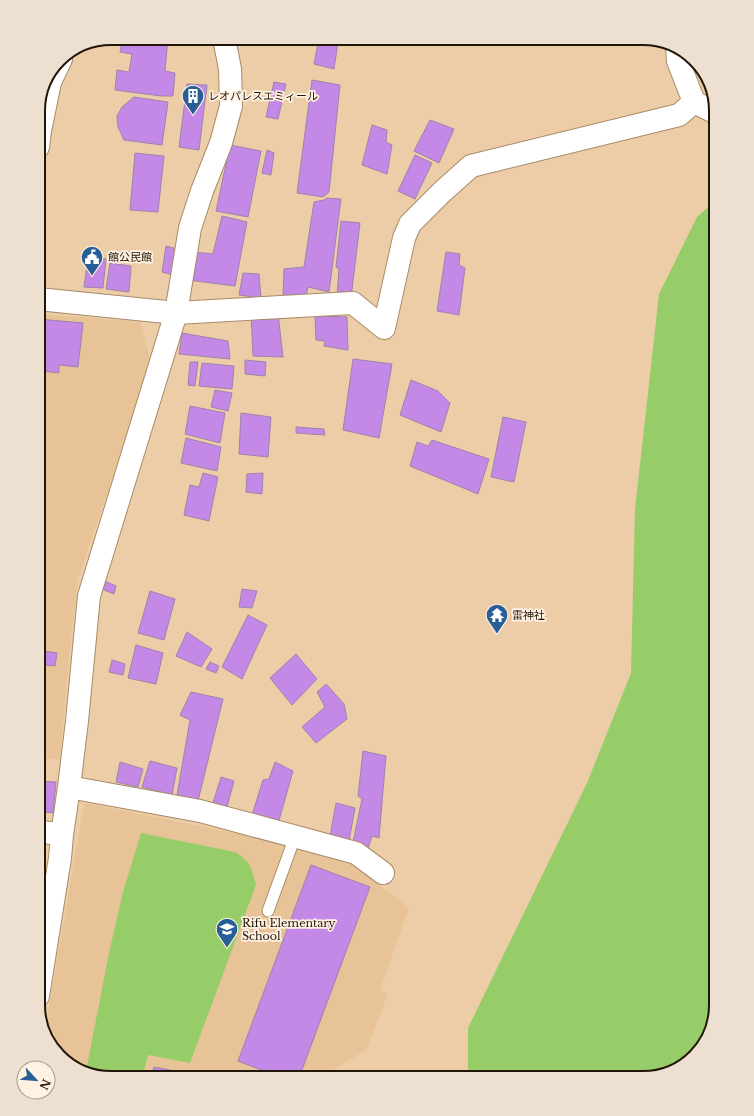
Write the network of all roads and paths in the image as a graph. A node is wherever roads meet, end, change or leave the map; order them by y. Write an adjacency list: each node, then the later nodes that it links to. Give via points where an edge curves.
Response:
1 (225, 45): 8 (street, via 230,69 231,106 221,143 190,228)
2 (678, 55): 4 (street)
3 (48, 91): 5 (street)
4 (694, 102): 6 (street); 8 (street, via 679,115 471,166 410,224 404,238 384,328 353,303)
5 (45, 105)
6 (709, 109)
7 (45, 300): 8 (street)
8 (176, 312): 9 (street, via 88,596)
9 (69, 787): 11 (street); 12 (street, via 200,811)
10 (45, 832): 11 (street)
11 (62, 835): 15 (street)
12 (297, 836): 13 (street, via 356,853); 14 (lane)
13 (383, 872)
14 (268, 911)
15 (45, 952)

